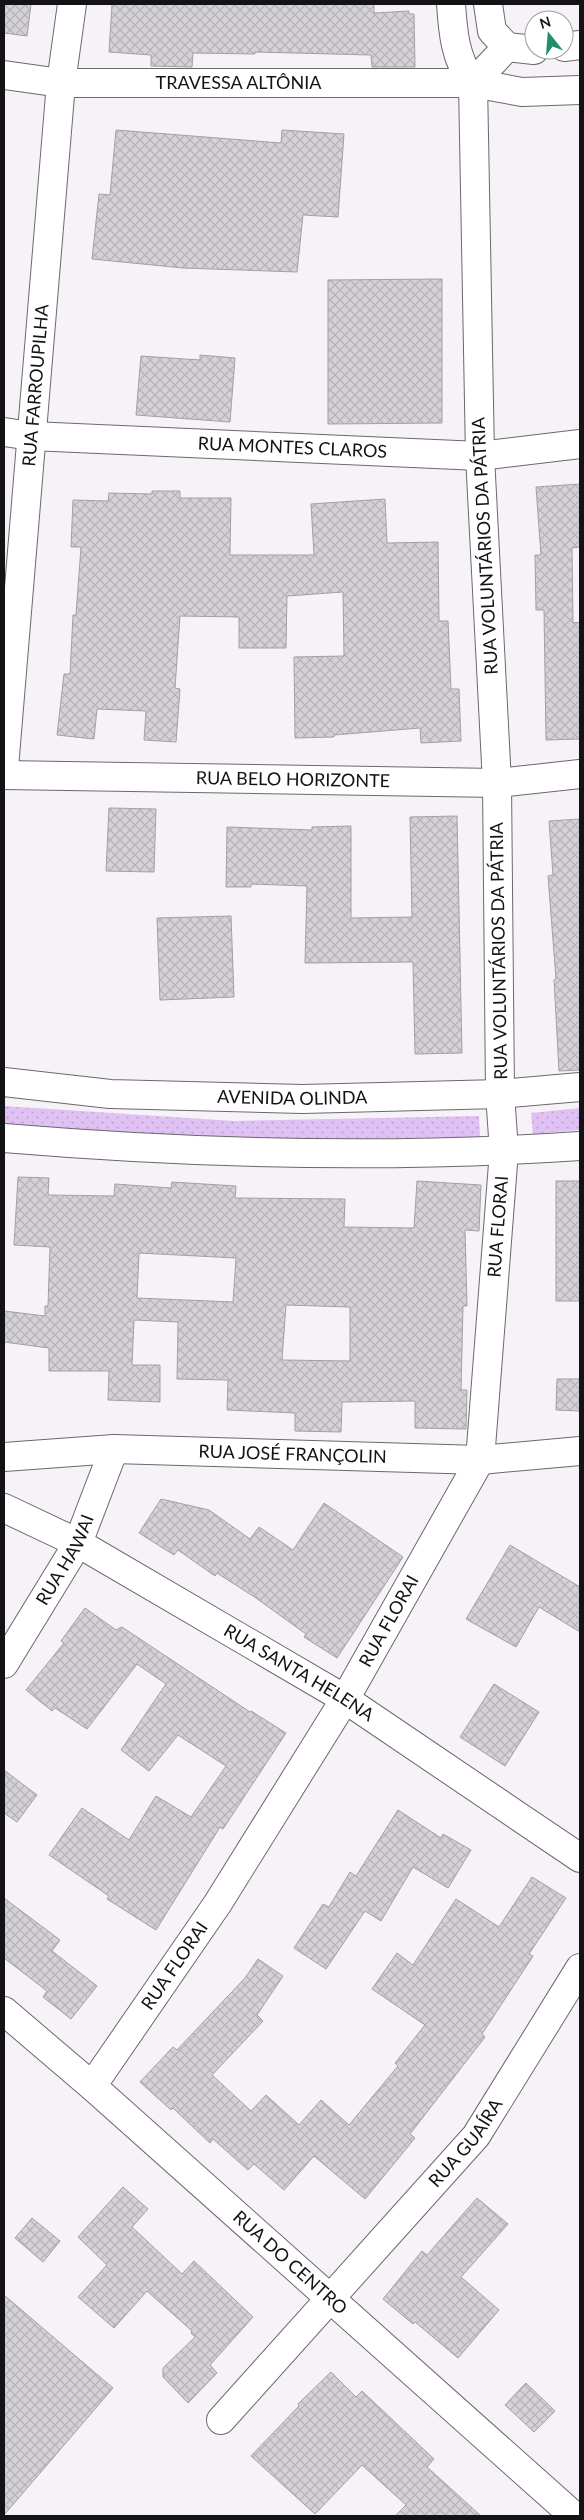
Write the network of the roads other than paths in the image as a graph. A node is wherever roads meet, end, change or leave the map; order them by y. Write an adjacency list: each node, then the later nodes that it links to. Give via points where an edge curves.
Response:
1 (72, 4): 7 (street, RUA FARROUPILHA)
2 (451, 4): 8 (street, RUA VOLUNTÁRIOS DA PÁTRIA, via 453,40 463,69)
3 (488, 4): 4 (street, via 492,31)
4 (506, 46): 5 (street); 8 (street)
5 (524, 49)
6 (4, 76): 7 (street, TRAVESSA ALTÔNIA)
7 (61, 83): 8 (street, TRAVESSA ALTÔNIA); 11 (street, RUA FARROUPILHA)
8 (473, 83): 9 (street, TRAVESSA ALTÔNIA, via 522,92); 13 (street, RUA VOLUNTÁRIOS DA PÁTRIA)
9 (580, 90)
10 (4, 432): 11 (street, RUA MONTES CLAROS)
11 (31, 436): 13 (street, RUA MONTES CLAROS); 14 (street, RUA FARROUPILHA)
12 (580, 444): 13 (street, RUA MONTES CLAROS)
13 (480, 456): 17 (street, RUA VOLUNTÁRIOS DA PÁTRIA)
14 (4, 768)
15 (580, 774): 17 (street, RUA BELO HORIZONTE)
16 (4, 775): 17 (street, RUA BELO HORIZONTE)
17 (497, 783): 20 (street, RUA VOLUNTÁRIOS DA PÁTRIA)
18 (4, 1082): 20 (street, AVENIDA OLINDA, via 110,1094 206,1098)
19 (580, 1087): 20 (street, AVENIDA OLINDA)
20 (500, 1094): 23 (street, RUA FLORAI)
21 (4, 1138): 23 (street, via 99,1146 283,1153)
22 (580, 1146): 23 (street)
23 (504, 1151): 27 (street, RUA FLORAI)
24 (114, 1449): 26 (street, RUA JOSÉ FRANÇOLIN); 27 (street, RUA JOSÉ FRANÇOLIN); 29 (street, RUA HAWAI)
25 (580, 1451): 27 (street, RUA JOSÉ FRANÇOLIN)
26 (4, 1457)
27 (480, 1460): 31 (street, RUA FLORAI)
28 (4, 1508): 29 (street, RUA SANTA HELENA)
29 (78, 1543): 30 (street, RUA HAWAI); 31 (street, RUA SANTA HELENA)
30 (4, 1664)
31 (345, 1699): 32 (street, RUA SANTA HELENA); 35 (street, RUA FLORAI, via 218,1903)
32 (580, 1858)
33 (580, 1968): 36 (street, RUA GUAÍRA, via 476,2136)
34 (4, 2011): 35 (street, RUA DO CENTRO)
35 (92, 2086): 36 (street, RUA DO CENTRO)
36 (328, 2299): 37 (street, RUA GUAÍRA); 38 (street, RUA DO CENTRO)
37 (221, 2420)
38 (574, 2516)

